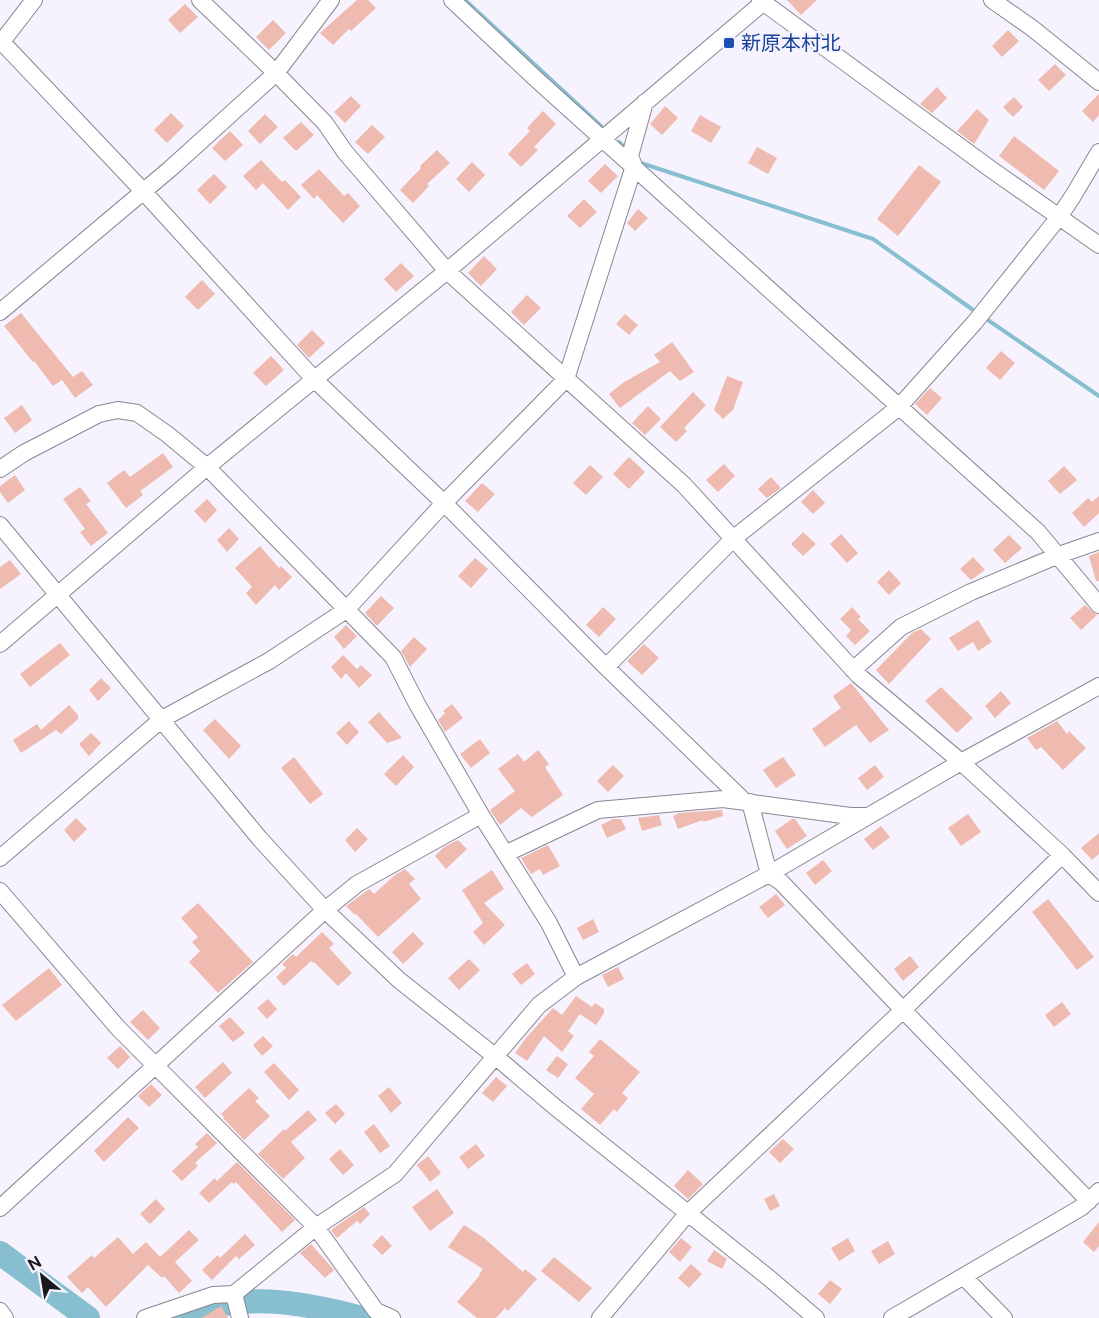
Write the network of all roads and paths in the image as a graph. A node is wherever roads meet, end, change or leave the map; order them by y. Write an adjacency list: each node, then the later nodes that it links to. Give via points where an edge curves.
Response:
1 (34, 0): 7 (street)
2 (200, 0): 8 (street)
3 (331, 0): 8 (street)
4 (452, 0): 11 (street)
5 (992, 0): 9 (street)
6 (763, 1): 10 (street); 15 (street)
7 (1, 42): 14 (street)
8 (276, 73): 14 (street); 17 (street, via 325,123 345,152)
9 (1099, 82)
10 (645, 102): 11 (street); 13 (street)
11 (602, 137): 13 (street); 17 (street)
12 (1099, 152): 15 (street)
13 (632, 157): 20 (street); 21 (street)
14 (143, 191): 18 (street); 19 (street)
15 (1059, 217): 16 (street); 21 (street, via 975,322)
16 (1099, 245)
17 (447, 270): 19 (street); 20 (street)
18 (0, 312)
19 (314, 379): 22 (street); 24 (street)
20 (566, 379): 24 (street); 26 (street, via 684,485)
21 (899, 407): 26 (street); 28 (street)
22 (207, 467): 23 (street, via 137,413 118,410 99,414); 29 (street); 31 (street)
23 (0, 469)
24 (444, 503): 31 (street); 33 (street)
25 (0, 525): 29 (street)
26 (734, 538): 33 (street); 34 (street)
27 (1099, 541): 28 (street)
28 (1059, 555): 30 (street); 34 (street, via 970,592 901,627)
29 (58, 594): 32 (street); 36 (street)
30 (1099, 604)
31 (346, 610): 36 (street, via 269,661); 39 (street, via 393,657)
32 (0, 644)
33 (606, 667): 38 (street)
34 (853, 670): 37 (street)
35 (1099, 686): 37 (street)
36 (162, 719): 43 (street); 47 (street)
37 (960, 762): 40 (street); 42 (street)
38 (747, 802): 40 (street); 41 (street, via 723,799 598,810); 44 (street)
39 (482, 815): 41 (street); 47 (street, via 357,884)
40 (866, 816): 44 (street)
41 (507, 854): 48 (street)
42 (1062, 855): 46 (street); 49 (street)
43 (0, 858)
44 (769, 874): 48 (street); 49 (street)
45 (0, 891): 51 (street)
46 (1099, 893)
47 (325, 910): 50 (street, via 399,980); 51 (street)
48 (576, 977): 50 (street, via 539,1005)
49 (903, 1010): 52 (street); 54 (street)
50 (496, 1057): 54 (street); 55 (street, via 395,1174)
51 (156, 1067): 53 (street); 55 (street)
52 (1094, 1196): 56 (street)
53 (0, 1208)
54 (688, 1213): 63 (street); 64 (street)
55 (316, 1227): 57 (street); 62 (street, via 376,1311)
56 (964, 1277): 65 (street); 66 (street)
57 (234, 1294): 59 (street, via 213,1294); 61 (street)
58 (0, 1311): 60 (street)
59 (149, 1317)
60 (5, 1318)
61 (240, 1318)
62 (392, 1318)
63 (600, 1318)
64 (816, 1318)
65 (892, 1318)
66 (1004, 1318)

